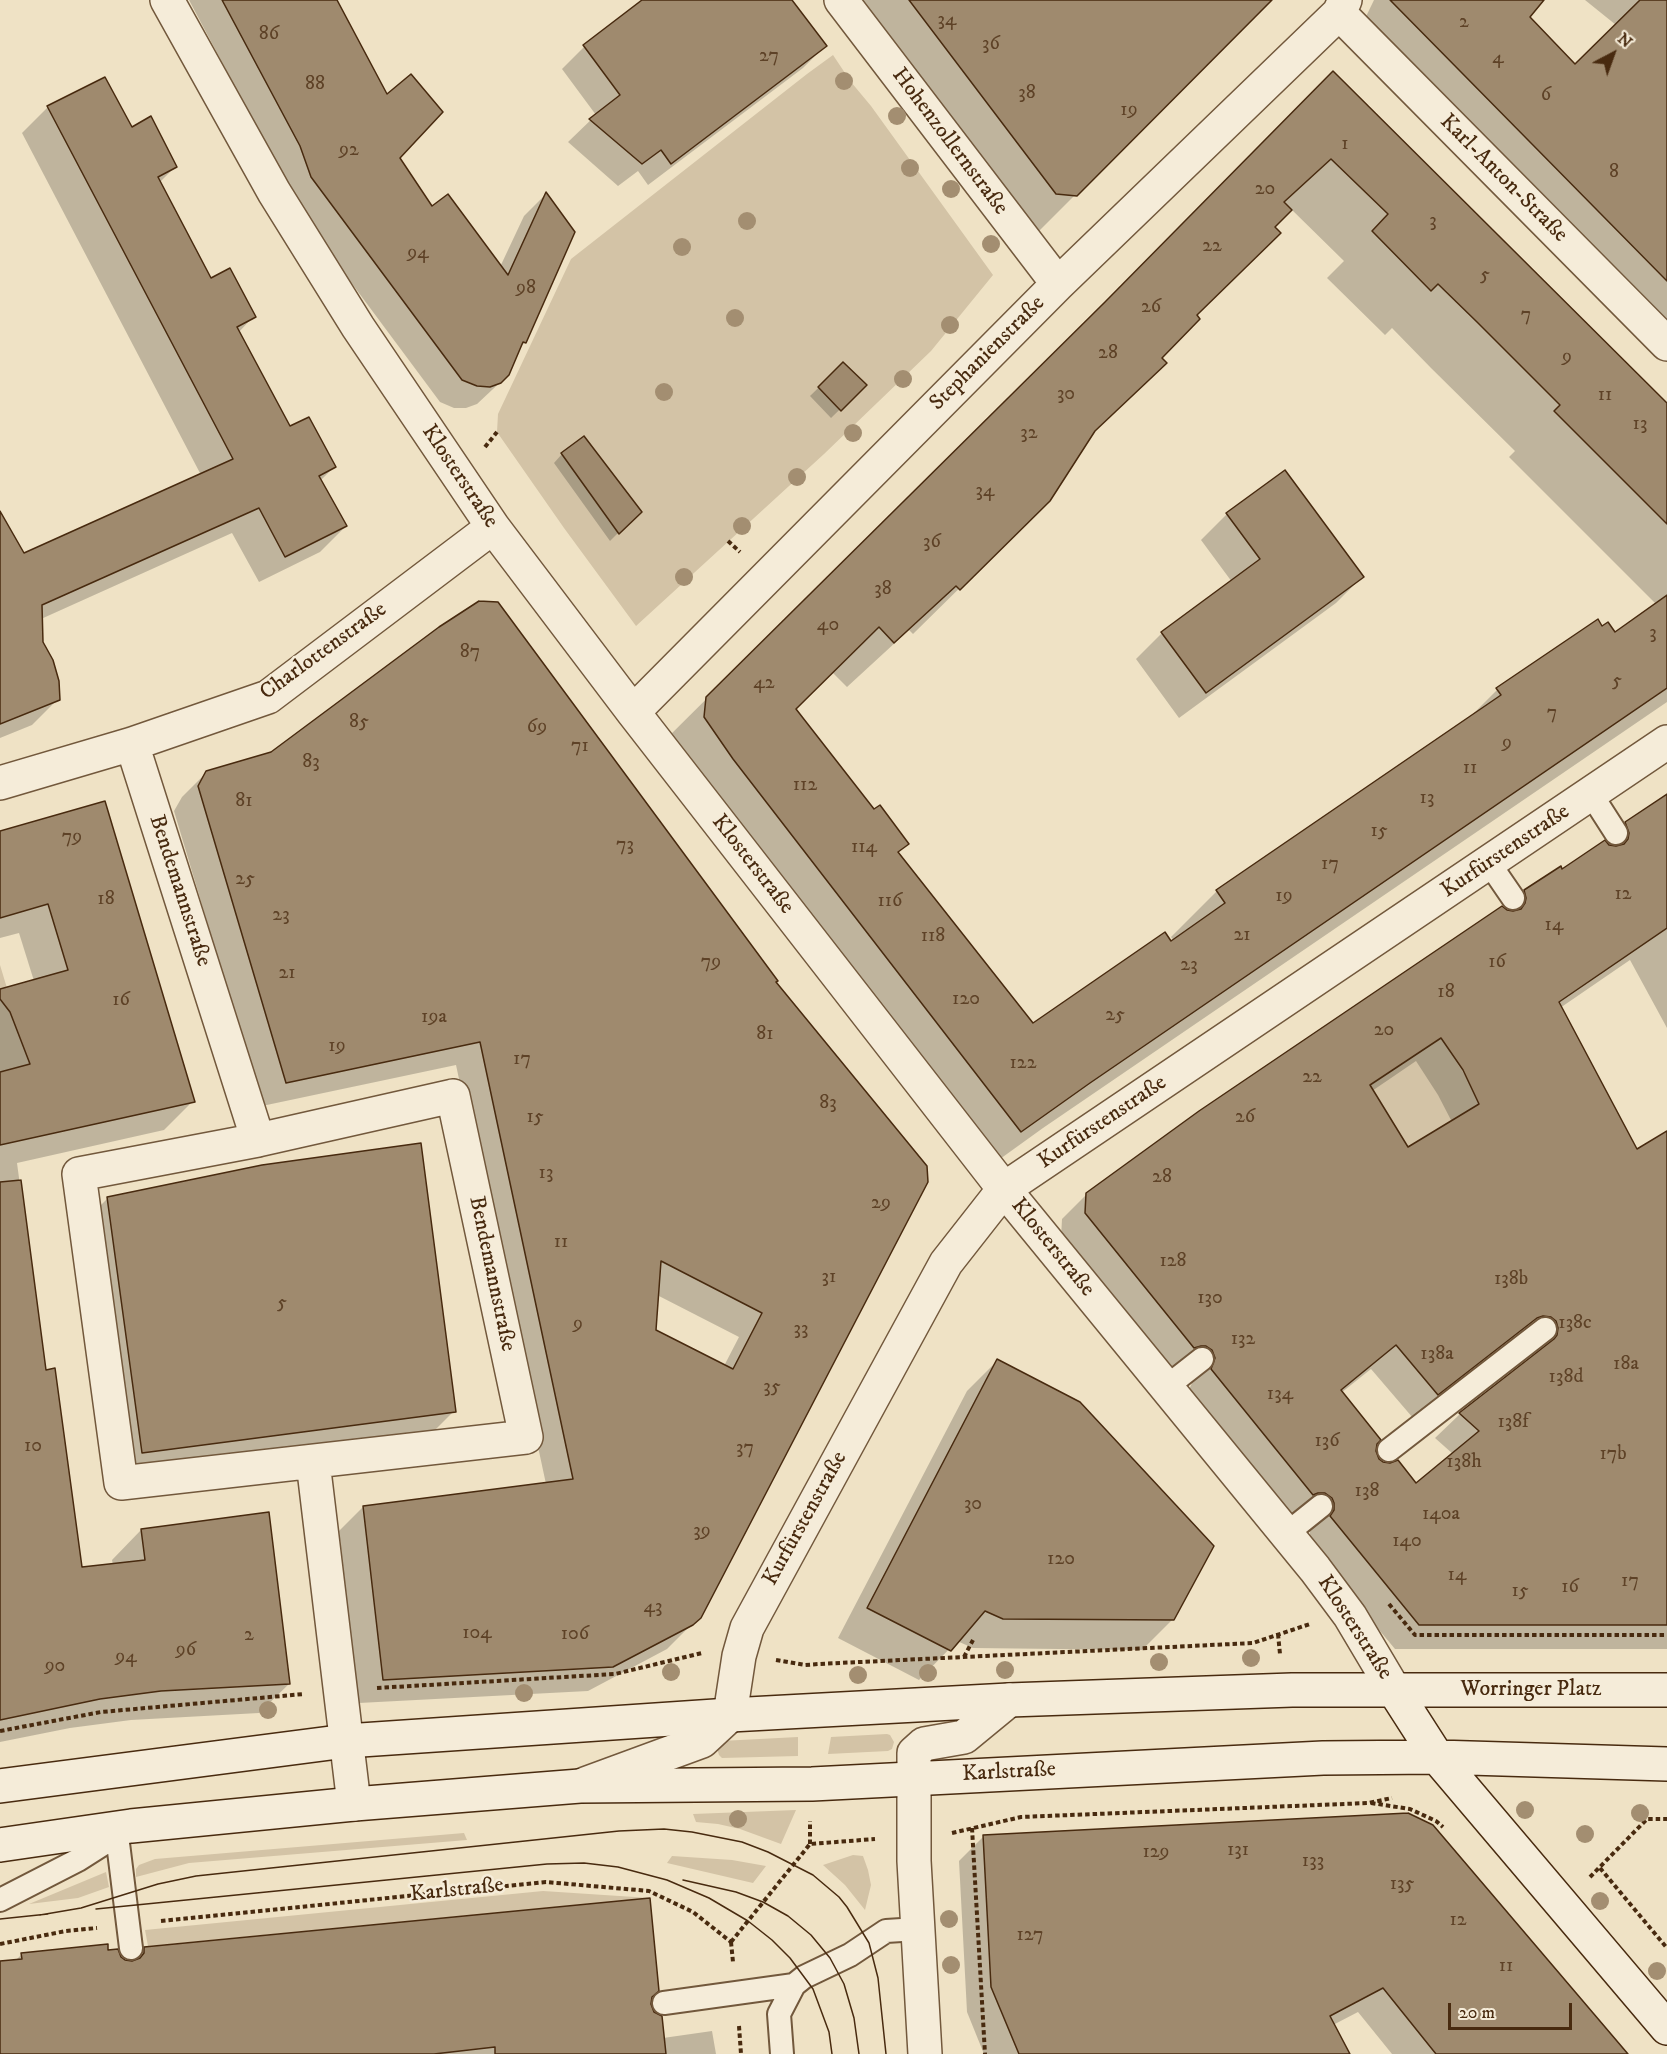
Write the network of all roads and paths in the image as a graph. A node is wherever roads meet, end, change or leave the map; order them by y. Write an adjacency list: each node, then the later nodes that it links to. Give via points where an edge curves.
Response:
1 (167, 0): 6 (street, Klosterstraße, via 274,192 358,327)
2 (841, 0): 4 (street, Hohenzollernstraße)
3 (1342, 7): 4 (street, Stephanienstraße); 5 (street, Karl-Anton-Straße)
4 (1058, 284): 7 (street, Stephanienstraße)
5 (1667, 344)
6 (493, 528): 7 (street, Klosterstraße); 9 (street, Charlottenstraße, via 268,698)
7 (633, 712): 16 (street, Klosterstraße)
8 (1667, 742): 11 (street, Kurfürstenstraße)
9 (132, 744): 10 (street, Charlottenstraße); 15 (street, Bendemannstraße)
10 (0, 783)
11 (1590, 794): 12 (lane); 13 (street, Kurfürstenstraße)
12 (1616, 833)
13 (1489, 863): 14 (lane); 16 (street, Kurfürstenstraße)
14 (1513, 898)
15 (258, 1140): 21 (street, Bendemannstraße, via 79,1174 121,1483); 21 (street, Bendemannstraße, via 453,1096 526,1437)
16 (1004, 1190): 19 (street, Klosterstraße); 38 (street, Kurfürstenstraße, via 946,1263 747,1628)
17 (1545, 1329): 20 (lane)
18 (1202, 1359): 19 (lane)
19 (1165, 1388): 23 (street, Klosterstraße)
20 (1389, 1450)
21 (313, 1462): 40 (street)
22 (1321, 1506): 23 (lane)
23 (1286, 1534): 34 (street, Klosterstraße, via 1350,1616)
24 (1383, 1609): 27 (path, via 1390,1604 1415,1635)
25 (1316, 1623): 26 (path)
26 (1278, 1634): 30 (path, via 1253,1643); 32 (path)
27 (1667, 1635)
28 (973, 1640): 30 (path)
29 (703, 1653): 33 (path, via 615,1674)
30 (964, 1657): 31 (path, via 805,1665)
31 (775, 1659)
32 (1282, 1663)
33 (366, 1689)
34 (1394, 1690): 35 (street, Worringer Platz); 37 (street); 41 (street, Klosterstraße)
35 (1667, 1690)
36 (312, 1694): 39 (path, via 101,1712)
37 (1009, 1700): 38 (street); 43 (street, via 964,1737 924,1744 914,1753)
38 (730, 1715): 40 (street); 45 (street, Karlstraße, via 702,1741)
39 (0, 1731)
40 (346, 1741): 44 (street); 47 (street)
41 (1437, 1757): 42 (street); 43 (street, Karlstraße, via 1323,1758); 64 (street, Klosterstraße)
42 (1667, 1764)
43 (914, 1778): 45 (street, Karlstraße, via 812,1784); 58 (street)
44 (0, 1786)
45 (580, 1786): 47 (street, Karlstraße)
46 (1399, 1796): 50 (path, Karlstraße, via 1368,1803 1021,1817)
47 (354, 1804): 51 (street, Karlstraße)
48 (810, 1812): 54 (path)
49 (1667, 1819): 61 (path, via 1647,1819 1600,1868)
50 (972, 1828): 52 (path, Karlstraße); 67 (path)
51 (124, 1831): 55 (street, Karlstraße); 56 (lane); 57 (lane)
52 (950, 1833)
53 (854, 1841): 54 (path)
54 (810, 1844): 57 (path, Karlstraße, via 731,1942 693,1912 649,1891 546,1882)
55 (0, 1845)
56 (0, 1900)
57 (128, 1924): 59 (path, Karlstraße); 60 (lane)
58 (918, 1929): 62 (lane, via 886,1931); 66 (street)
59 (0, 1944)
60 (131, 1948)
61 (1667, 1948)
62 (794, 1985): 63 (lane); 65 (lane, via 779,2014)
63 (664, 2003)
64 (1667, 2028)
65 (782, 2054)
66 (925, 2054)
67 (985, 2054)

